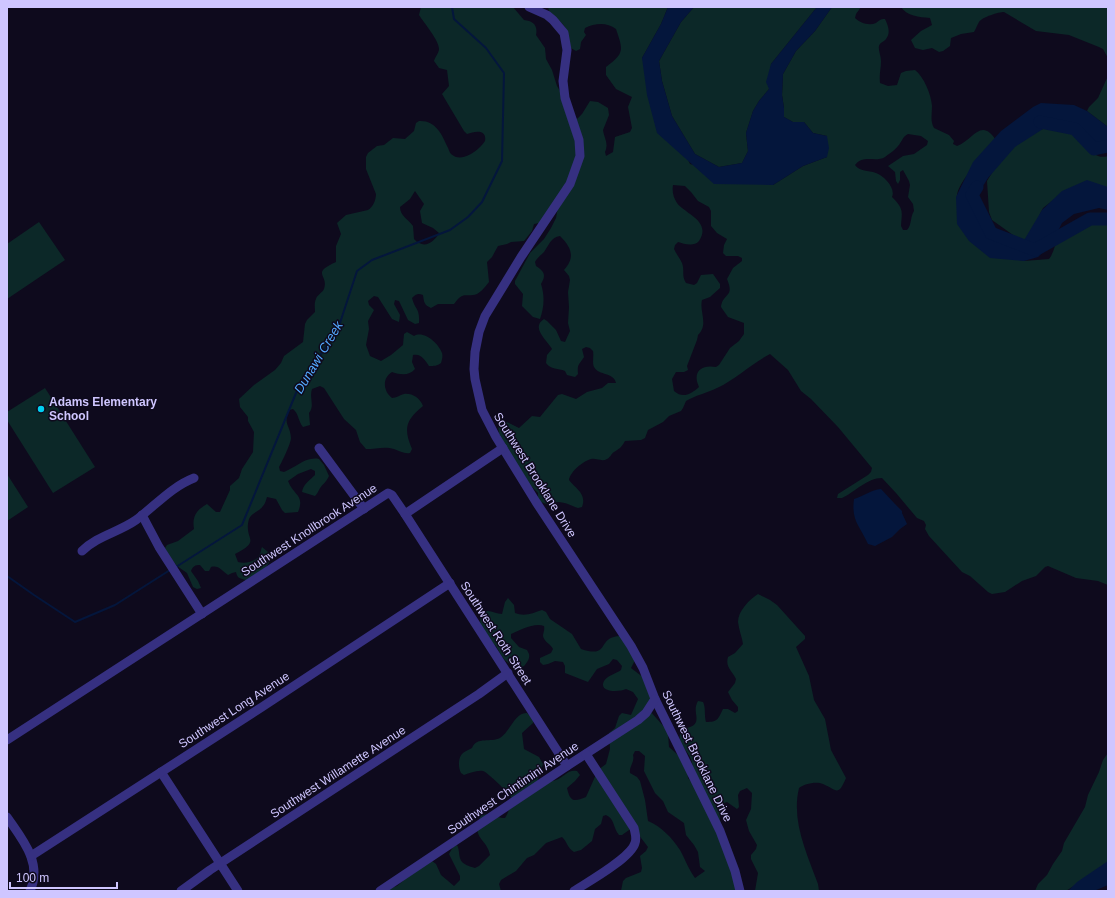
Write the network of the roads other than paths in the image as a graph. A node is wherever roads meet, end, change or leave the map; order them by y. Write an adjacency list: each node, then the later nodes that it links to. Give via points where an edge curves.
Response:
1 (529, 7): 3 (street, Southwest Brooklane Drive, via 553,20 564,33 567,50 563,81 565,98 579,140 580,156 570,184 515,268 479,332 474,369 478,397 482,410)
2 (319, 448): 5 (street)
3 (503, 448): 6 (street); 12 (street, Southwest Brooklane Drive, via 630,646 643,668)
4 (194, 478): 7 (street, via 177,487)
5 (364, 509): 6 (street, Southwest Knollbrook Avenue, via 385,494 390,494); 10 (street, Southwest Knollbrook Avenue)
6 (405, 514): 9 (street, Southwest Roth Street)
7 (142, 515): 8 (street, via 93,542); 10 (street, via 159,548)
8 (82, 551)
9 (450, 583): 11 (street, Southwest Roth Street); 16 (street, Southwest Long Avenue)
10 (202, 614): 13 (street, Southwest Knollbrook Avenue)
11 (508, 673): 15 (street, Southwest Roth Street); 19 (street, Southwest Willamette Avenue)
12 (655, 699): 14 (street, Southwest Chintimini Avenue, via 638,720); 25 (street, Southwest Brooklane Drive, via 720,831)
13 (7, 740)
14 (586, 754): 15 (street, Southwest Chintimini Avenue); 24 (street, via 634,828 636,840 629,854)
15 (567, 766): 23 (street, Southwest Chintimini Avenue)
16 (161, 772): 18 (street, Southwest Long Avenue); 19 (street)
17 (7, 817): 18 (street)
18 (31, 856): 20 (street, via 35,870)
19 (220, 863): 21 (street, Southwest Willamette Avenue); 22 (street)
20 (30, 891)
21 (181, 891)
22 (238, 891)
23 (380, 891)
24 (574, 891)
25 (740, 891)

